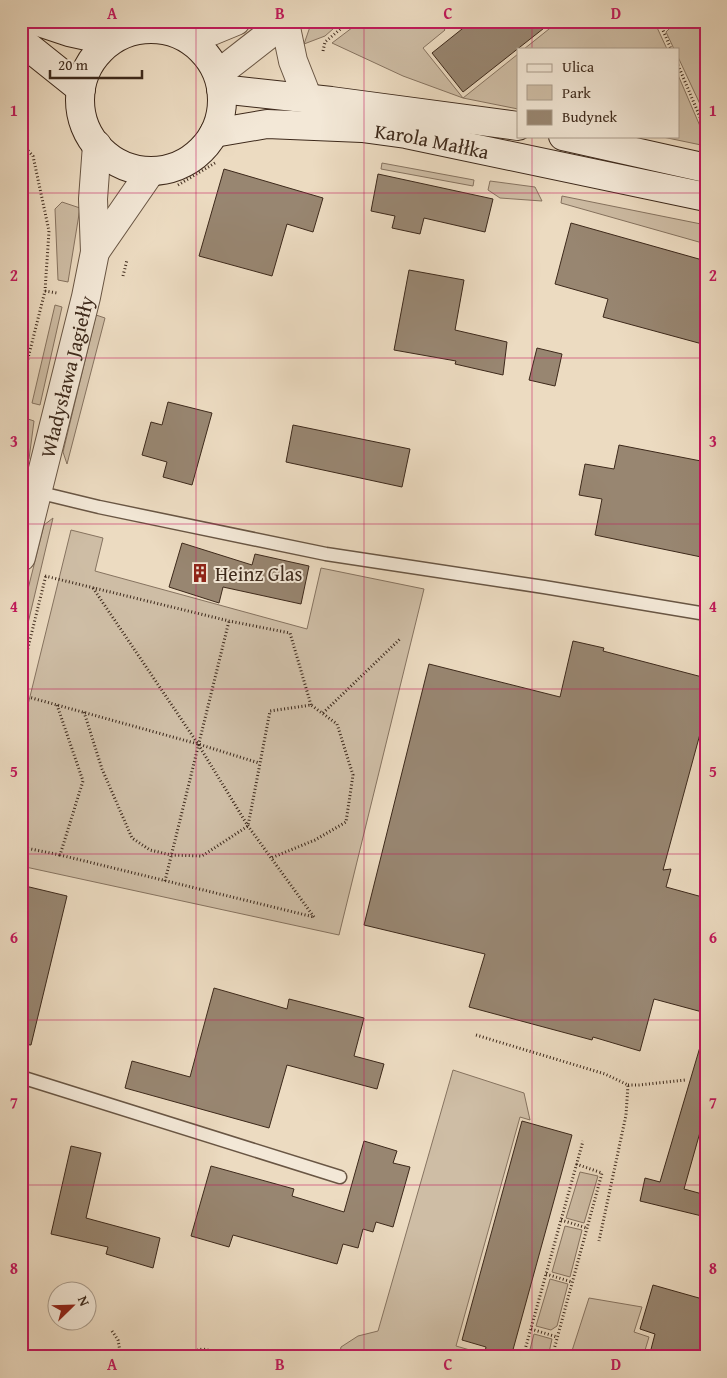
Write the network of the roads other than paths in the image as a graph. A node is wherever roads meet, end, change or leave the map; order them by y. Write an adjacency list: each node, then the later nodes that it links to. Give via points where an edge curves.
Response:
1 (36, 21): 6 (main road)
2 (236, 21): 4 (main road)
3 (286, 22): 7 (main road); 9 (main road, via 292,61)
4 (190, 40): 6 (main road, via 169,31 145,29 122,34); 7 (main road, via 207,55)
5 (21, 41): 8 (main road)
6 (110, 41): 8 (main road, via 88,66)
7 (220, 82): 9 (main road, Karola Małłka); 11 (main road, via 221,111)
8 (81, 89): 13 (main road, via 83,118)
9 (308, 99): 10 (main road, Karola Małłka)
10 (517, 126)
11 (214, 133): 15 (main road, via 188,160 170,168); 16 (main road, Karola Małłka, via 267,124 362,128 406,134)
12 (572, 138): 14 (main road)
13 (97, 145): 15 (main road, via 130,168); 17 (main road, Władysława Jagiełły, via 93,199)
14 (706, 168)
15 (151, 171): 17 (main road, Władysława Jagiełły)
16 (706, 197)
17 (95, 252): 18 (main road, Władysława Jagiełły)
18 (38, 492): 19 (main road, Władysława Jagiełły); 20 (lane, via 326,554)
19 (21, 557)
20 (706, 614)
21 (21, 1077): 22 (lane)
22 (340, 1177)

